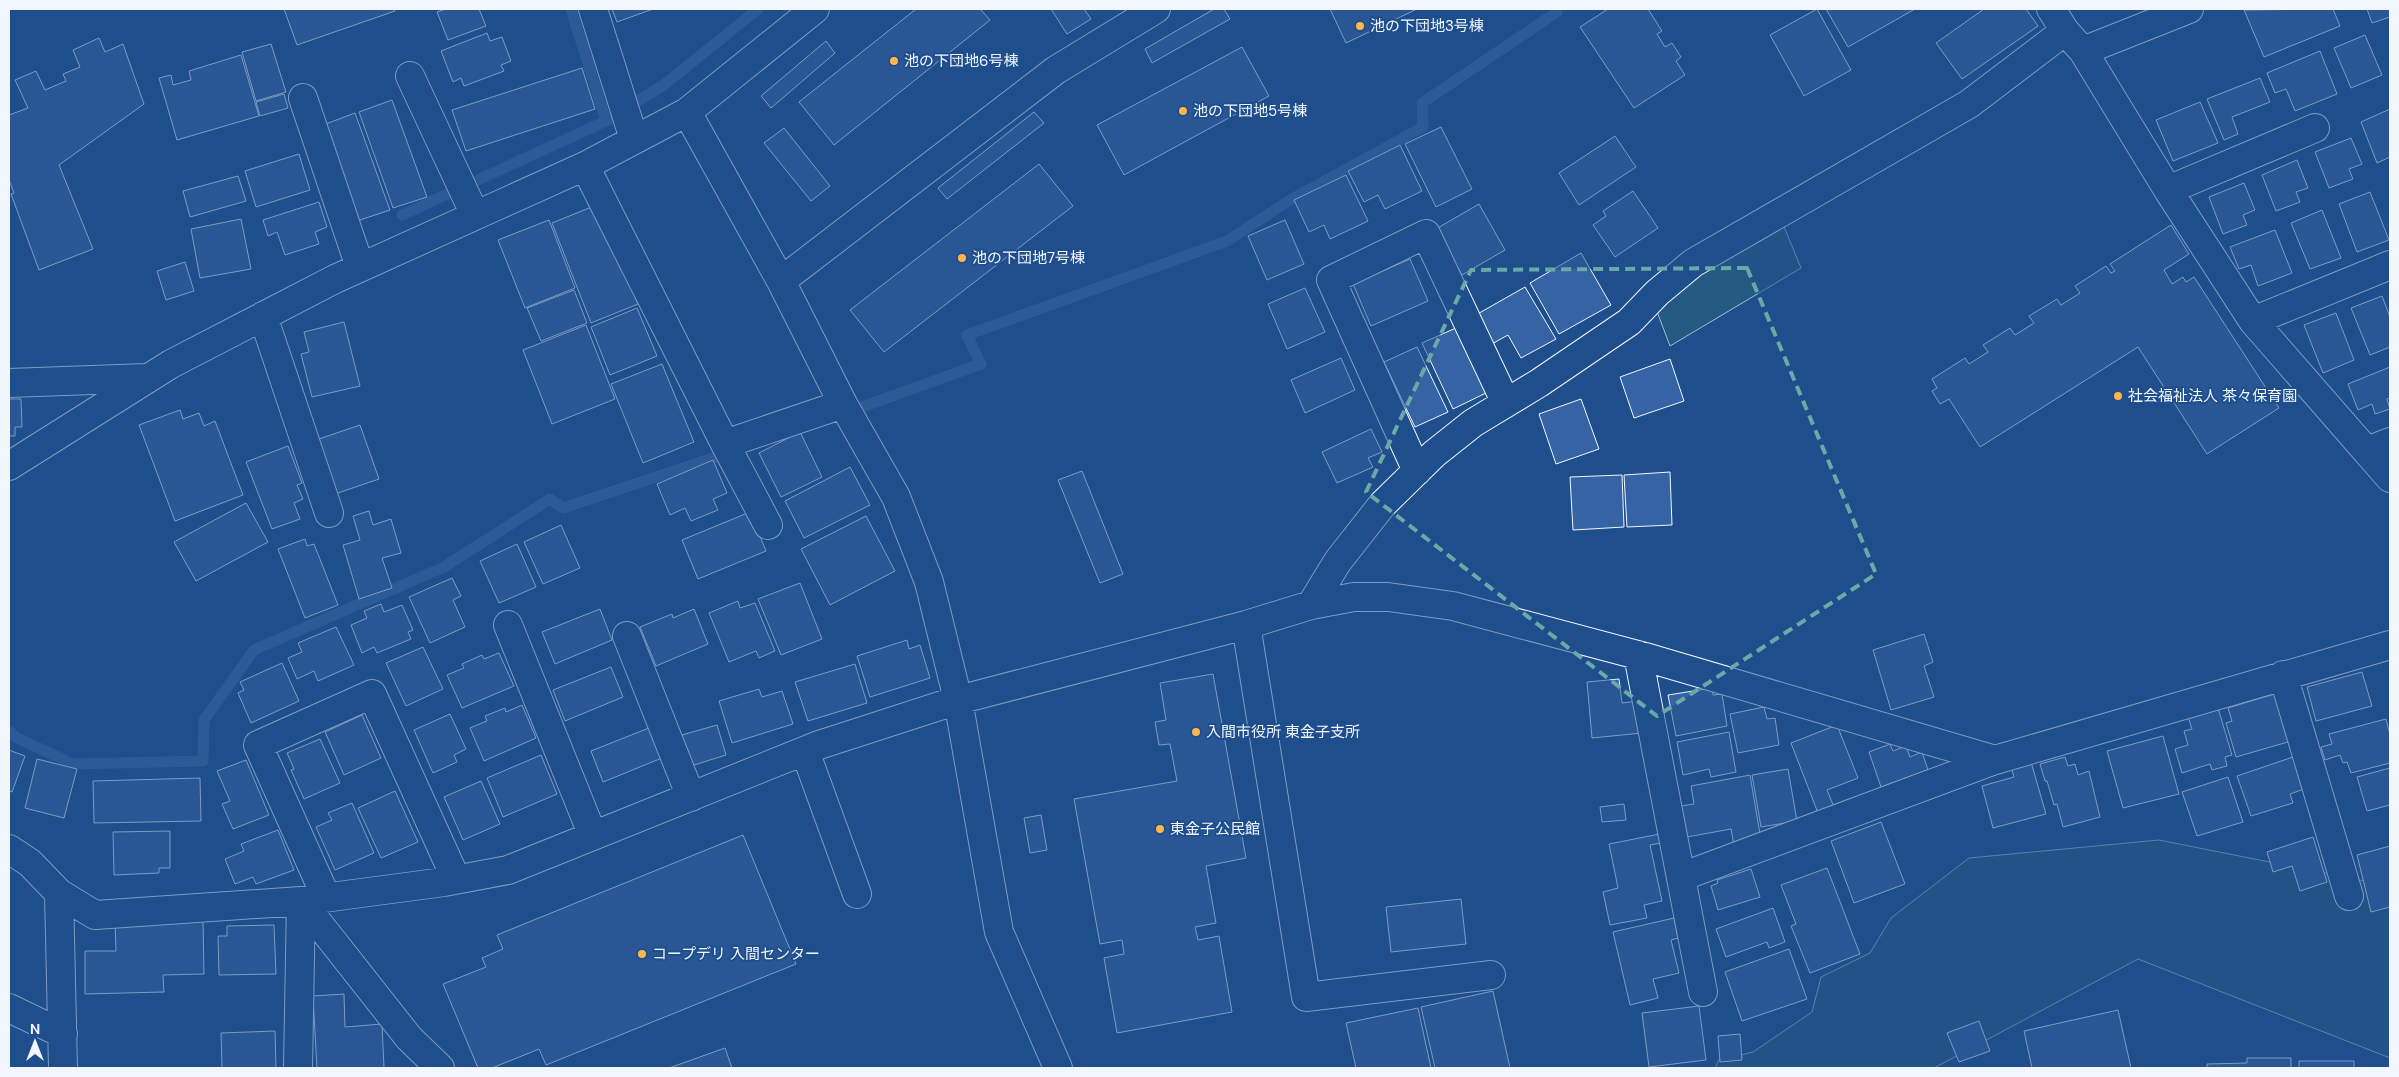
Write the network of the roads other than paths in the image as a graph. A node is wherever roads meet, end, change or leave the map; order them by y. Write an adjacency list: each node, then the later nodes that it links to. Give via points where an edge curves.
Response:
1 (593, 9): 11 (street)
2 (815, 9): 9 (street)
3 (1156, 9): 17 (street, via 1056,70)
4 (2051, 9): 6 (street)
5 (2188, 9): 6 (street)
6 (2074, 41): 13 (street); 22 (street, via 1693,263 1656,293 1629,322)
7 (410, 76): 14 (street)
8 (303, 98): 16 (street)
9 (687, 112): 11 (street); 17 (street)
10 (2315, 128): 13 (street)
11 (634, 140): 12 (street)
12 (586, 166): 14 (street); 24 (street)
13 (2168, 190): 19 (street)
14 (475, 216): 16 (street)
15 (2390, 265): 19 (street)
16 (360, 268): 18 (street)
17 (781, 281): 23 (street)
18 (263, 316): 20 (street); 29 (street)
19 (2253, 321): 25 (street)
20 (149, 378): 21 (street); 26 (street)
21 (9, 383)
22 (1506, 403): 27 (street, via 1473,423); 27 (street, via 1426,234 1331,280)
23 (843, 404): 24 (street); 38 (street, via 896,497 929,582)
24 (725, 444): 30 (street)
25 (2379, 447): 28 (street)
26 (9, 466)
27 (1418, 471): 31 (street, via 1382,505 1343,554)
28 (2390, 478)
29 (329, 513)
30 (768, 525)
31 (1311, 605): 33 (street); 36 (street, via 1354,597 1388,597 1453,606)
32 (508, 625): 42 (street)
33 (1246, 625): 38 (street); 50 (street, via 1306,998)
34 (627, 636): 41 (street)
35 (2390, 645): 37 (street)
36 (1638, 655): 40 (street); 44 (street)
37 (2283, 675): 40 (street); 48 (street)
38 (958, 700): 39 (street); 57 (street, via 999,932)
39 (805, 751): 41 (street); 47 (street)
40 (1994, 760): 44 (street)
41 (691, 797): 42 (street)
42 (593, 836): 45 (street, via 508,870)
43 (9, 849): 46 (street, via 30,863)
44 (1681, 877): 51 (street)
45 (456, 879): 49 (street); 49 (street, via 372,694 258,745)
46 (59, 893): 49 (street, via 95,915); 53 (street)
47 (857, 894)
48 (2350, 896)
49 (313, 899): 55 (street); 56 (street, via 403,1032)
50 (1491, 975)
51 (1703, 992)
52 (9, 1008): 53 (street)
53 (63, 1034): 54 (street)
54 (63, 1068)
55 (298, 1068)
56 (440, 1068)
57 (1058, 1068)

